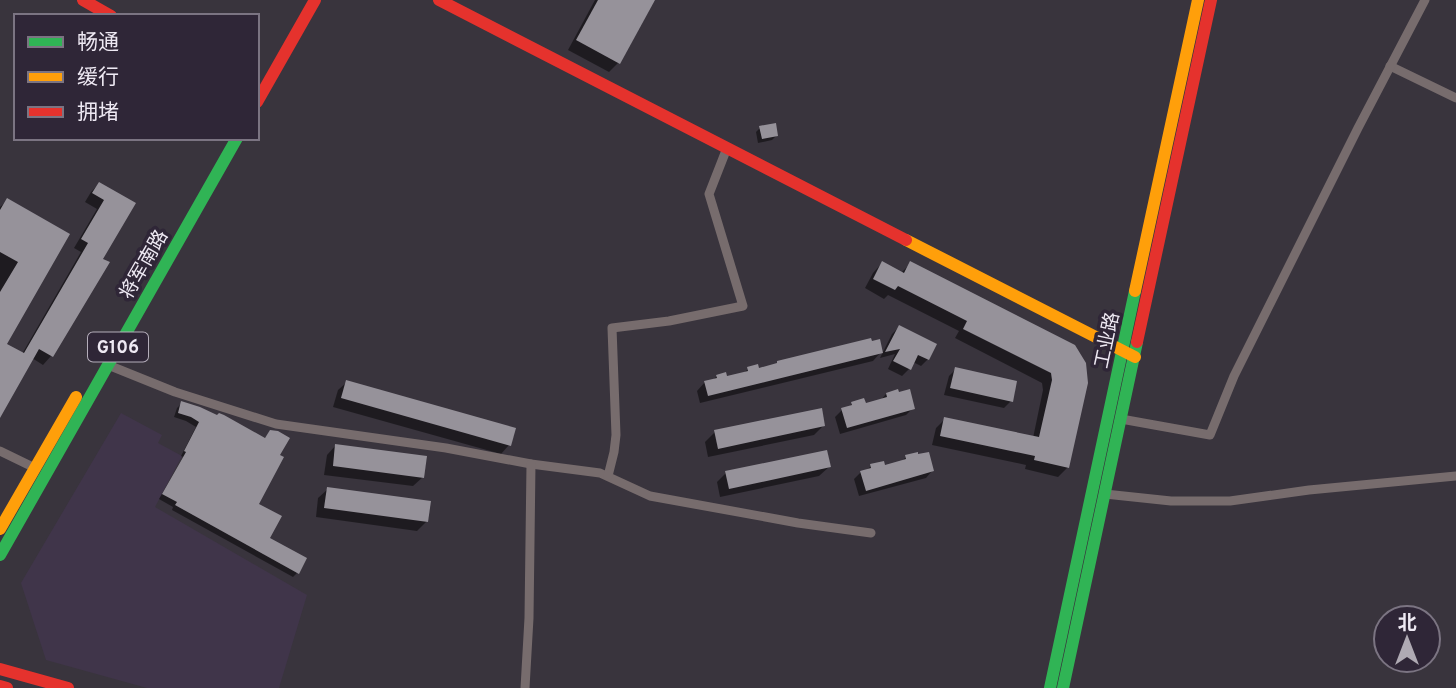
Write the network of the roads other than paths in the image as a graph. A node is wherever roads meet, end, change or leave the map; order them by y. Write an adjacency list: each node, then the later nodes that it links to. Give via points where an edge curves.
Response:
1 (83, 0): 8 (main road)
2 (302, 0): 10 (main road)
3 (315, 0): 11 (main road)
4 (439, 0): 15 (main road)
5 (1198, 0): 16 (main road, 工业路)
6 (1211, 0): 16 (main road, 工业路)
7 (1425, 0): 9 (street)
8 (108, 14)
9 (1391, 66): 12 (street); 18 (street, via 1234,376 1210,435)
10 (259, 75)
11 (259, 98)
12 (1456, 98)
13 (222, 140): 21 (main road, 将军南路 / G106)
14 (236, 140): 17 (main road, 将军南路 / G106)
15 (727, 148): 16 (main road); 23 (street, via 709,194 743,306 612,328 616,435)
16 (1129, 354): 18 (main road, 工业路); 33 (main road, 工业路)
17 (108, 365): 20 (street, via 174,392 276,424); 27 (main road, 将军南路 / G106)
18 (1121, 419): 24 (main road, 工业路)
19 (0, 451): 21 (street)
20 (531, 464): 23 (street); 32 (street)
21 (35, 468): 25 (main road, 将军南路 / G106)
22 (1456, 475): 24 (street, via 1230,501)
23 (608, 477): 26 (street, via 650,496)
24 (1105, 495): 34 (main road, 工业路)
25 (0, 529)
26 (871, 533)
27 (0, 555)
28 (0, 669): 31 (main road)
29 (0, 686): 30 (main road)
30 (6, 688)
31 (68, 688)
32 (525, 688)
33 (1050, 688)
34 (1063, 688)

